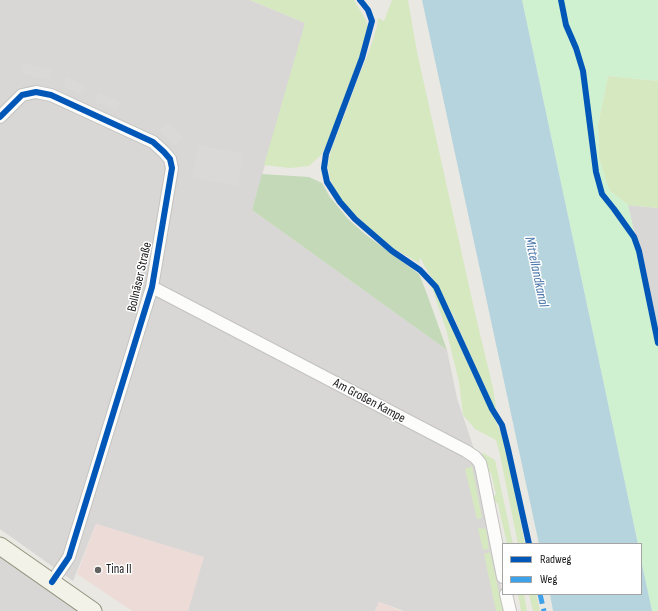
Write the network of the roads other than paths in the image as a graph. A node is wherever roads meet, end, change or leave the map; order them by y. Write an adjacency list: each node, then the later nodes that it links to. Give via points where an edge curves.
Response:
1 (0, 117): 2 (street, Bollnäser Straße, via 22,95 36,92 51,94 153,142 170,158 172,168)
2 (152, 287): 4 (street, Am Großen Kampe, via 475,457 482,471); 5 (street, Bollnäser Straße, via 69,557)
3 (1, 548): 5 (street)
4 (502, 572)
5 (52, 582): 7 (street)
6 (506, 595): 8 (street)
7 (93, 611)
8 (510, 611)

